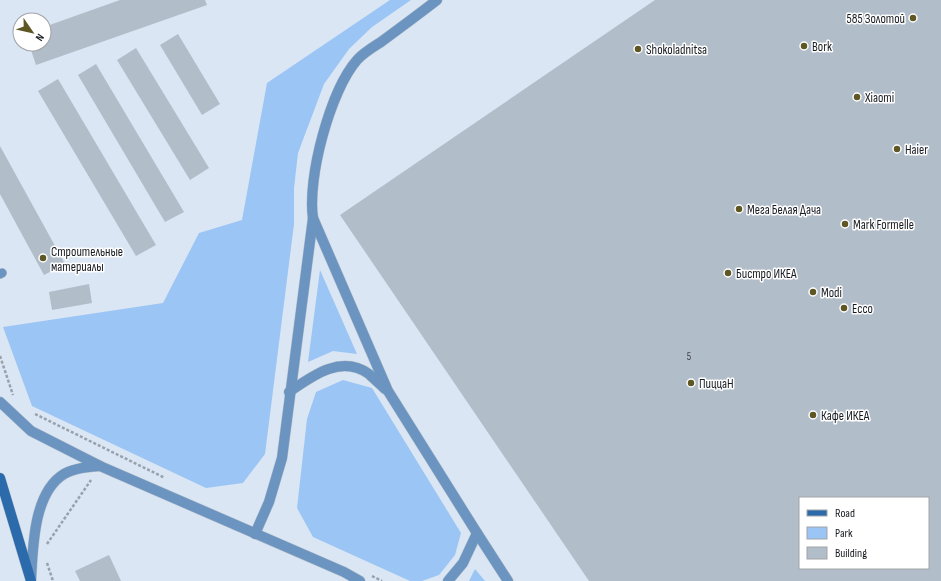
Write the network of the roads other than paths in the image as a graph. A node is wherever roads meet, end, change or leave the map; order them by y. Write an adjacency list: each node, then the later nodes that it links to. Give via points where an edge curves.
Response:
1 (437, 0): 2 (street, via 358,59 346,74 324,129 317,156)
2 (313, 218): 3 (street); 4 (street)
3 (289, 392): 4 (street, via 326,369 342,366 358,368); 9 (street, via 282,458 269,502)
4 (388, 392): 8 (street)
5 (0, 402): 6 (street, via 31,431)
6 (98, 471): 9 (street); 10 (street, via 86,467 64,475 43,499 34,539)
7 (0, 478): 10 (main road)
8 (476, 533): 12 (street, via 463,563); 13 (street)
9 (255, 534): 11 (street)
10 (31, 581)
11 (360, 581)
12 (448, 581)
13 (508, 581)

